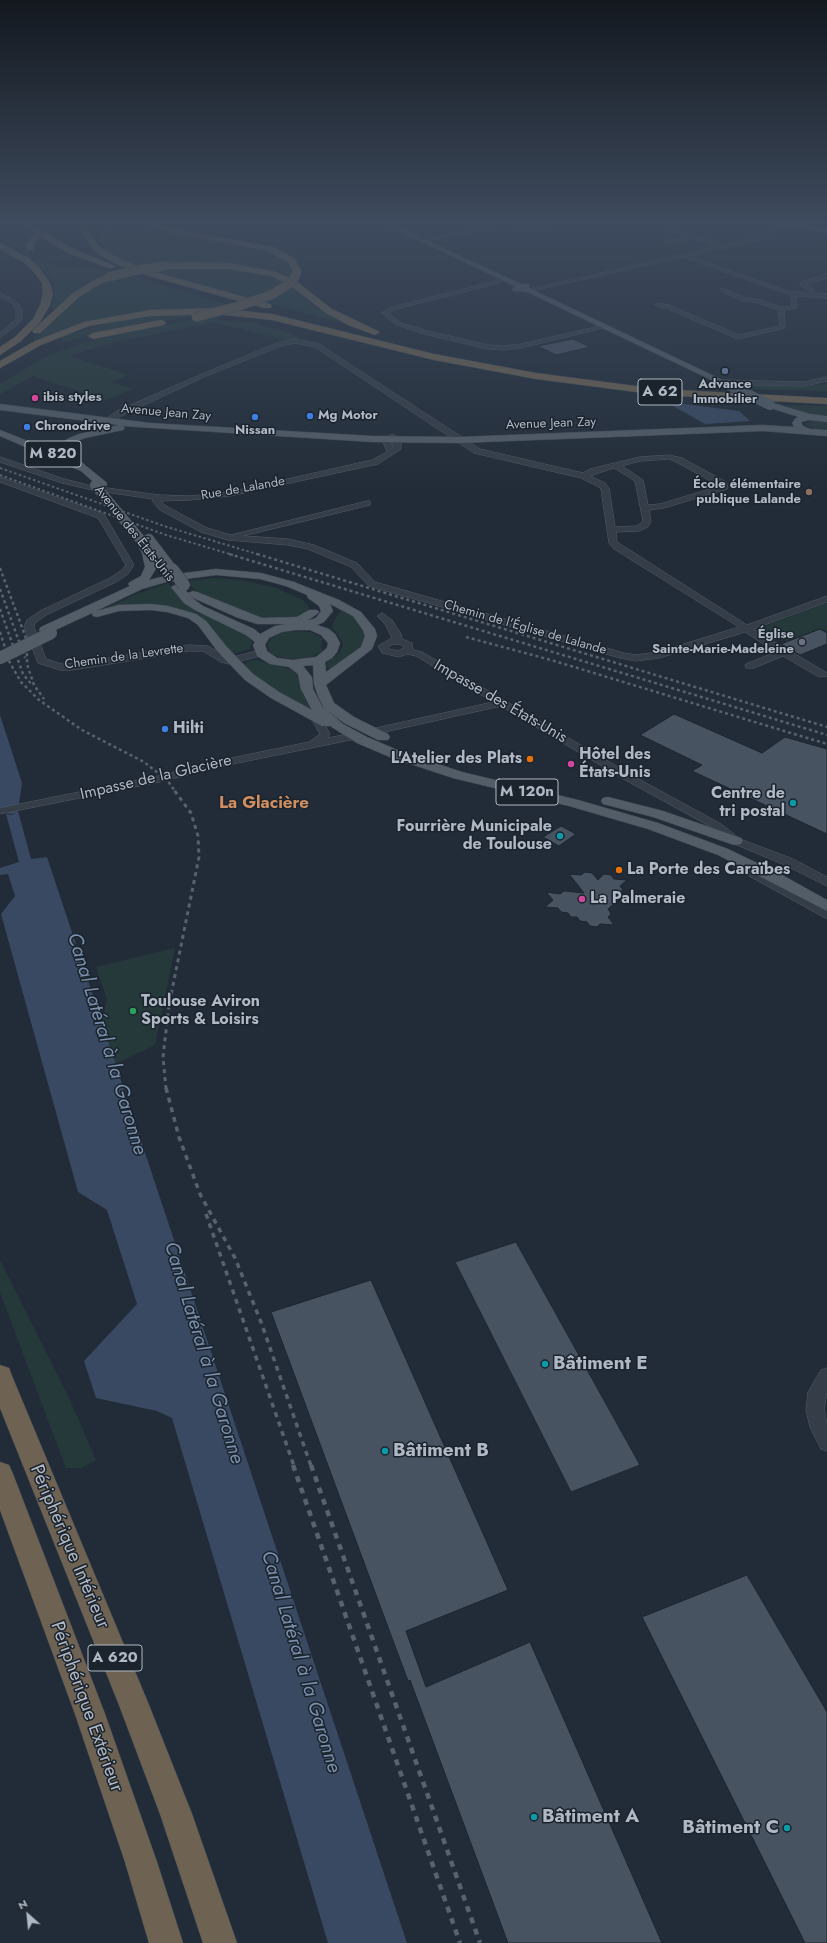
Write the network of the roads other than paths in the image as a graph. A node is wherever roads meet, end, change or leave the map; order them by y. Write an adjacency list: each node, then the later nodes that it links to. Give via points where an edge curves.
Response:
1 (19, 313): 15 (street, via 15,324)
2 (42, 313): 19 (highway, via 32,326)
3 (57, 313): 20 (highway, bridge, via 37,332)
4 (157, 313): 22 (highway, via 112,318 73,329 38,343)
5 (213, 313): 17 (highway, bridge)
6 (240, 313): 16 (highway)
7 (272, 313): 16 (highway, A 62)
8 (292, 313): 21 (highway, A 62, via 433,351)
9 (332, 313): 21 (highway, bridge, via 359,327 404,341)
10 (385, 313): 14 (street, via 399,324 426,334 503,348)
11 (576, 313): 14 (main road)
12 (682, 313): 13 (street, via 738,337 784,327)
13 (782, 313)
14 (604, 327): 25 (main road)
15 (0, 336)
16 (360, 338): 27 (highway, A 62, via 463,363 592,384 699,395)
17 (82, 339)
18 (67, 343): 23 (highway, via 35,353)
19 (0, 352)
20 (0, 357)
21 (499, 364): 26 (highway, A 62, via 662,386)
22 (0, 366)
23 (0, 370)
24 (827, 379): 25 (street, via 797,384 738,381)
25 (726, 384): 28 (main road, bridge)
26 (827, 396)
27 (827, 401)
28 (770, 405): 30 (main road); 33 (main road); 34 (main road, via 780,413 780,416)
29 (2, 408): 32 (main road, Avenue Jean Zay)
30 (810, 417): 31 (main road); 33 (main road)
31 (826, 418)
32 (107, 421): 35 (main road, Avenue Jean Zay); 36 (main road, via 109,424); 39 (street, via 204,375 278,344 295,341 322,348)
33 (799, 424): 34 (main road, Avenue Jean Zay); 38 (main road); 39 (main road, Avenue Jean Zay, via 756,428)
34 (767, 425): 39 (main road, Avenue Jean Zay)
35 (150, 426): 36 (main road); 41 (main road, Avenue Jean Zay)
36 (103, 430): 44 (main road, via 76,439 63,447 66,455)
37 (0, 433): 44 (main road, Avenue des États-Unis / M 820)
38 (825, 434)
39 (456, 438): 41 (main road, Avenue Jean Zay); 41 (main road, Avenue Jean Zay); 45 (street, via 488,454)
40 (0, 439): 47 (main road, Avenue des États-Unis / M 820, via 68,465)
41 (393, 443): 49 (street, Rue de Lalande, via 375,462 360,466 237,492)
42 (0, 459): 48 (street, Rue de Lalande, via 62,481 92,488)
43 (615, 465): 45 (street); 51 (street, via 639,480); 51 (street, via 640,459 674,458 723,484 724,487 661,506)
44 (84, 469): 47 (main road, Avenue des États-Unis / M 820)
45 (584, 476): 53 (street, via 605,488)
46 (0, 479): 75 (street, Chemin de la Levrette, via 101,516 130,565 113,580 43,613 30,622 29,626 42,661 60,667 72,667 189,648 205,648 224,660)
47 (99, 484): 55 (main road, Avenue des États-Unis / M 820, bridge)
48 (159, 497): 49 (street, Rue de Lalande); 52 (street, Chemin de l'Église de Lalande, via 156,501)
49 (174, 498): 52 (street)
50 (367, 503): 54 (street)
51 (644, 508): 53 (street, via 647,521 645,525 633,529)
52 (173, 513): 54 (street, Chemin de l'Église de Lalande, via 204,530)
53 (611, 530): 64 (street, via 613,543 617,547)
54 (228, 537): 64 (street, Chemin de l'Église de Lalande, via 288,542 311,547 354,565 372,584 624,656 636,658 659,655)
55 (144, 538): 57 (main road, Avenue des États-Unis / M 820); 66 (main road, via 151,567 145,578 59,621)
56 (272, 583): 58 (main road, Avenue des États-Unis, via 308,600 314,605 315,610 299,620 262,622); 62 (main road, via 302,592 324,604 324,616); 63 (main road, via 219,576 173,580 138,591)
57 (180, 586): 58 (main road, Avenue des États-Unis / M 820); 68 (main road, Avenue des États-Unis / M 820, via 188,601 250,632)
58 (193, 594): 65 (main road, Avenue des États-Unis / M 820, via 210,608 257,628)
59 (827, 599): 64 (street, Chemin de l'Église de Lalande)
60 (335, 602): 66 (main road, via 290,584 261,576 201,573 169,578 138,587); 67 (main road, via 337,610); 80 (main road, via 357,614 371,636 366,649)
61 (382, 616): 69 (street, via 389,622)
62 (304, 626): 65 (main road); 67 (main road)
63 (64, 627): 66 (main road); 75 (main road, via 119,608 168,609 197,619)
64 (746, 628): 72 (street)
65 (279, 629): 68 (main road)
66 (48, 632): 71 (main road); 74 (main road, bridge)
67 (325, 632): 76 (main road, via 334,642 333,649)
68 (260, 640): 73 (main road)
69 (397, 640): 70 (street, via 409,645); 70 (street, via 388,642 383,649 394,654)
70 (407, 651): 81 (street, Impasse des États-Unis, via 420,654)
71 (0, 652)
72 (783, 652): 78 (street); 79 (street)
73 (261, 653): 75 (street); 77 (main road, via 274,661)
74 (0, 658)
75 (232, 660): 82 (main road, via 263,687)
76 (319, 660): 77 (main road); 80 (main road, M 120n)
77 (293, 664): 83 (main road, M 120n, via 303,672 311,699 317,708)
78 (750, 666)
79 (823, 675)
80 (320, 684): 84 (main road, M 120n, via 329,705)
81 (502, 703): 84 (street); 90 (street, Impasse des États-Unis, via 717,826)
82 (316, 718): 83 (main road); 86 (street, via 325,734)
83 (338, 728): 85 (main road, M 120n)
84 (371, 732): 87 (main road, M 120n, via 398,745 460,766)
85 (355, 736): 86 (street, Impasse de la Glacière); 89 (main road, M 120n, via 423,765 458,776 614,814)
86 (312, 745): 88 (street, Impasse de la Glacière)
87 (581, 797): 90 (main road, via 595,798 658,814); 92 (main road, M 120n, via 655,818 742,850)
88 (0, 811)
89 (693, 841): 93 (main road, M 120n, via 753,866); 94 (street)
90 (736, 841): 91 (street, via 789,862)
91 (827, 882)
92 (827, 895)
93 (827, 906)
94 (827, 916)
95 (827, 1375): 97 (street, via 817,1392 815,1410 819,1427)
96 (0, 1376): 100 (highway, Périphérique Intérieur / A 620, via 134,1705 176,1814)
97 (827, 1443)
98 (0, 1474): 99 (highway, Périphérique Extérieur / A 620, via 90,1714)
99 (166, 1943)
100 (220, 1943)

